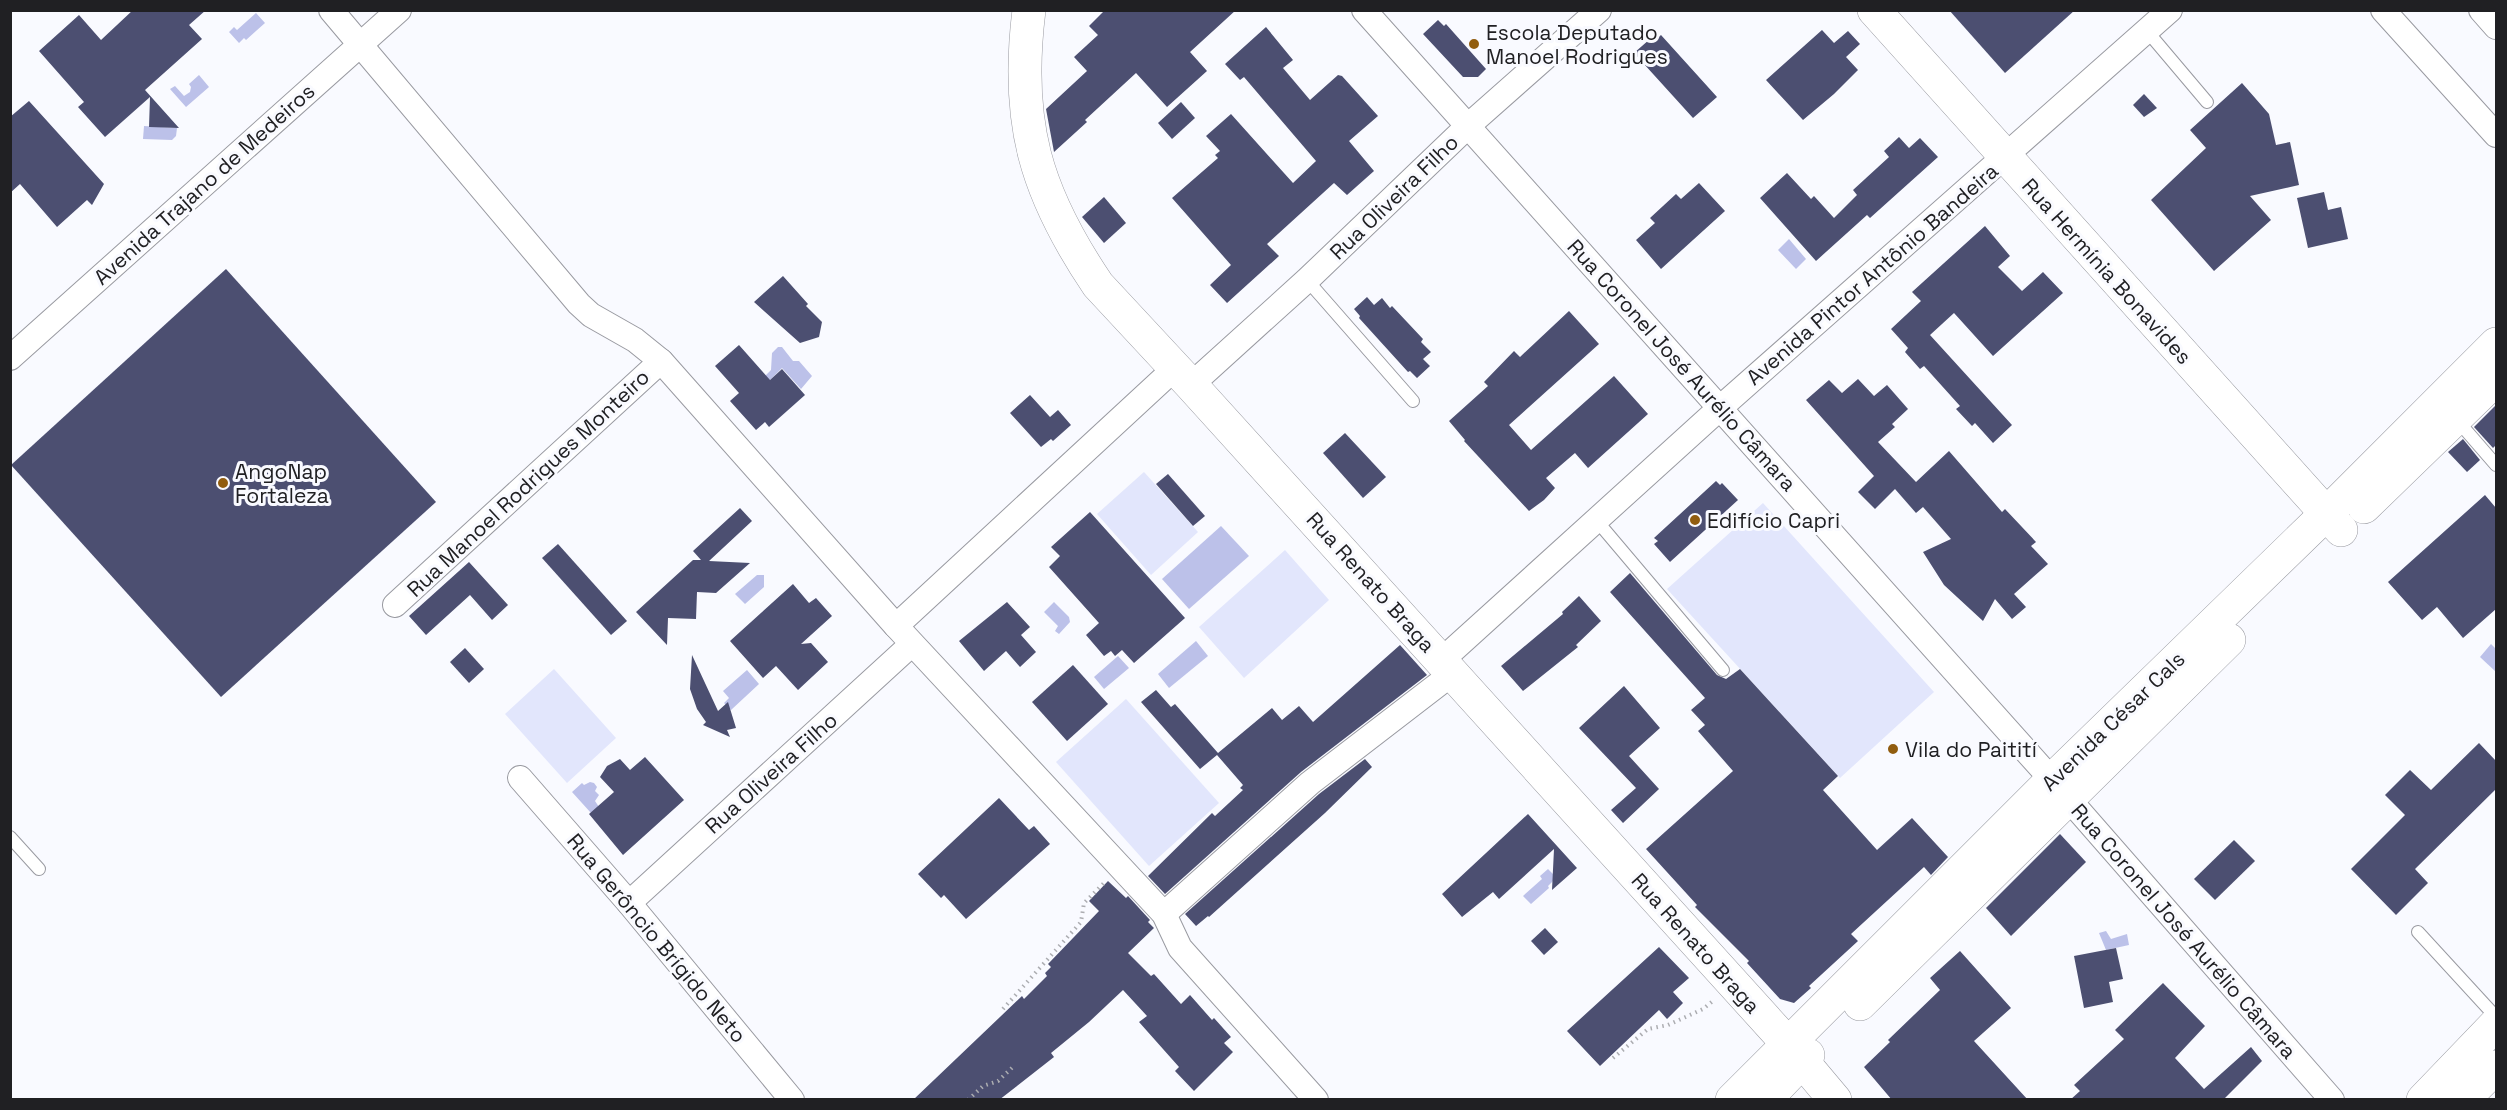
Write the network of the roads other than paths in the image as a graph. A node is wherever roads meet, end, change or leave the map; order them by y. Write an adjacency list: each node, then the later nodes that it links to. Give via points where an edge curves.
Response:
1 (331, 10): 12 (street)
2 (399, 10): 12 (street, Avenida Trajano de Medeiros)
3 (1364, 10): 14 (street, Rua Coronel José Aurélio Câmara)
4 (1599, 10): 14 (street, Rua Oliveira Filho)
5 (1874, 10): 16 (main road, Rua Hermínia Bonavides)
6 (2170, 10): 11 (street, Avenida Pintor Antônio Bandeira)
7 (2384, 10): 15 (street)
8 (2481, 10): 10 (street)
9 (1029, 11): 21 (main road, Rua Renato Braga, via 1023,90 1032,148 1044,190 1098,285)
10 (2496, 27)
11 (2147, 31): 13 (lane); 16 (street, Avenida Pintor Antônio Bandeira)
12 (361, 44): 19 (street, Avenida Trajano de Medeiros); 20 (street, via 579,304)
13 (2207, 102)
14 (1468, 125): 17 (street, Rua Oliveira Filho); 24 (street, Rua Coronel José Aurélio Câmara)
15 (2496, 135)
16 (2004, 157): 24 (street, Avenida Pintor Antônio Bandeira); 28 (main road, Rua Hermínia Bonavides)
17 (1307, 280): 21 (street, Rua Oliveira Filho); 23 (lane)
18 (2496, 344): 28 (main road, Avenida César Cals)
19 (10, 358)
20 (661, 361): 29 (street, Rua Manoel Rodrigues Monteiro); 30 (street)
21 (1183, 377): 30 (street, Rua Oliveira Filho); 32 (main road, Rua Renato Braga)
22 (2495, 383): 25 (main road, Avenida César Cals)
23 (1413, 401)
24 (1720, 408): 27 (street, Avenida Pintor Antônio Bandeira); 35 (street, Rua Coronel José Aurélio Câmara)
25 (2456, 420): 26 (lane); 28 (main road, Avenida César Cals)
26 (2496, 465)
27 (1597, 521): 32 (street, Avenida Pintor Antônio Bandeira); 33 (lane)
28 (2334, 522): 35 (main road, Avenida César Cals)
29 (395, 605)
30 (896, 626): 31 (street)
31 (912, 644): 38 (street, Rua Oliveira Filho); 39 (street)
32 (1447, 667): 39 (street, Avenida Pintor Antônio Bandeira); 43 (main road, Rua Renato Braga)
33 (1723, 670)
34 (520, 778): 38 (street, Rua Gerôncio Brígido Neto)
35 (2060, 790): 43 (main road, Avenida César Cals); 50 (street, Rua Coronel José Aurélio Câmara)
36 (10, 837): 37 (lane)
37 (39, 869)
38 (629, 903): 45 (street, Rua Gerôncio Brígido Neto)
39 (1164, 914): 46 (street, via 1180,948)
40 (2418, 932): 41 (lane)
41 (2496, 1017)
42 (2496, 1024): 51 (main road)
43 (1795, 1052): 47 (main road, Avenida César Cals); 48 (main road, Avenida César Cals); 49 (main road, Rua Renato Braga)
44 (2496, 1067): 52 (main road)
45 (792, 1100)
46 (1316, 1100)
47 (1732, 1100)
48 (1765, 1100)
49 (1835, 1100)
50 (2332, 1100)
51 (2423, 1100)
52 (2463, 1100)

